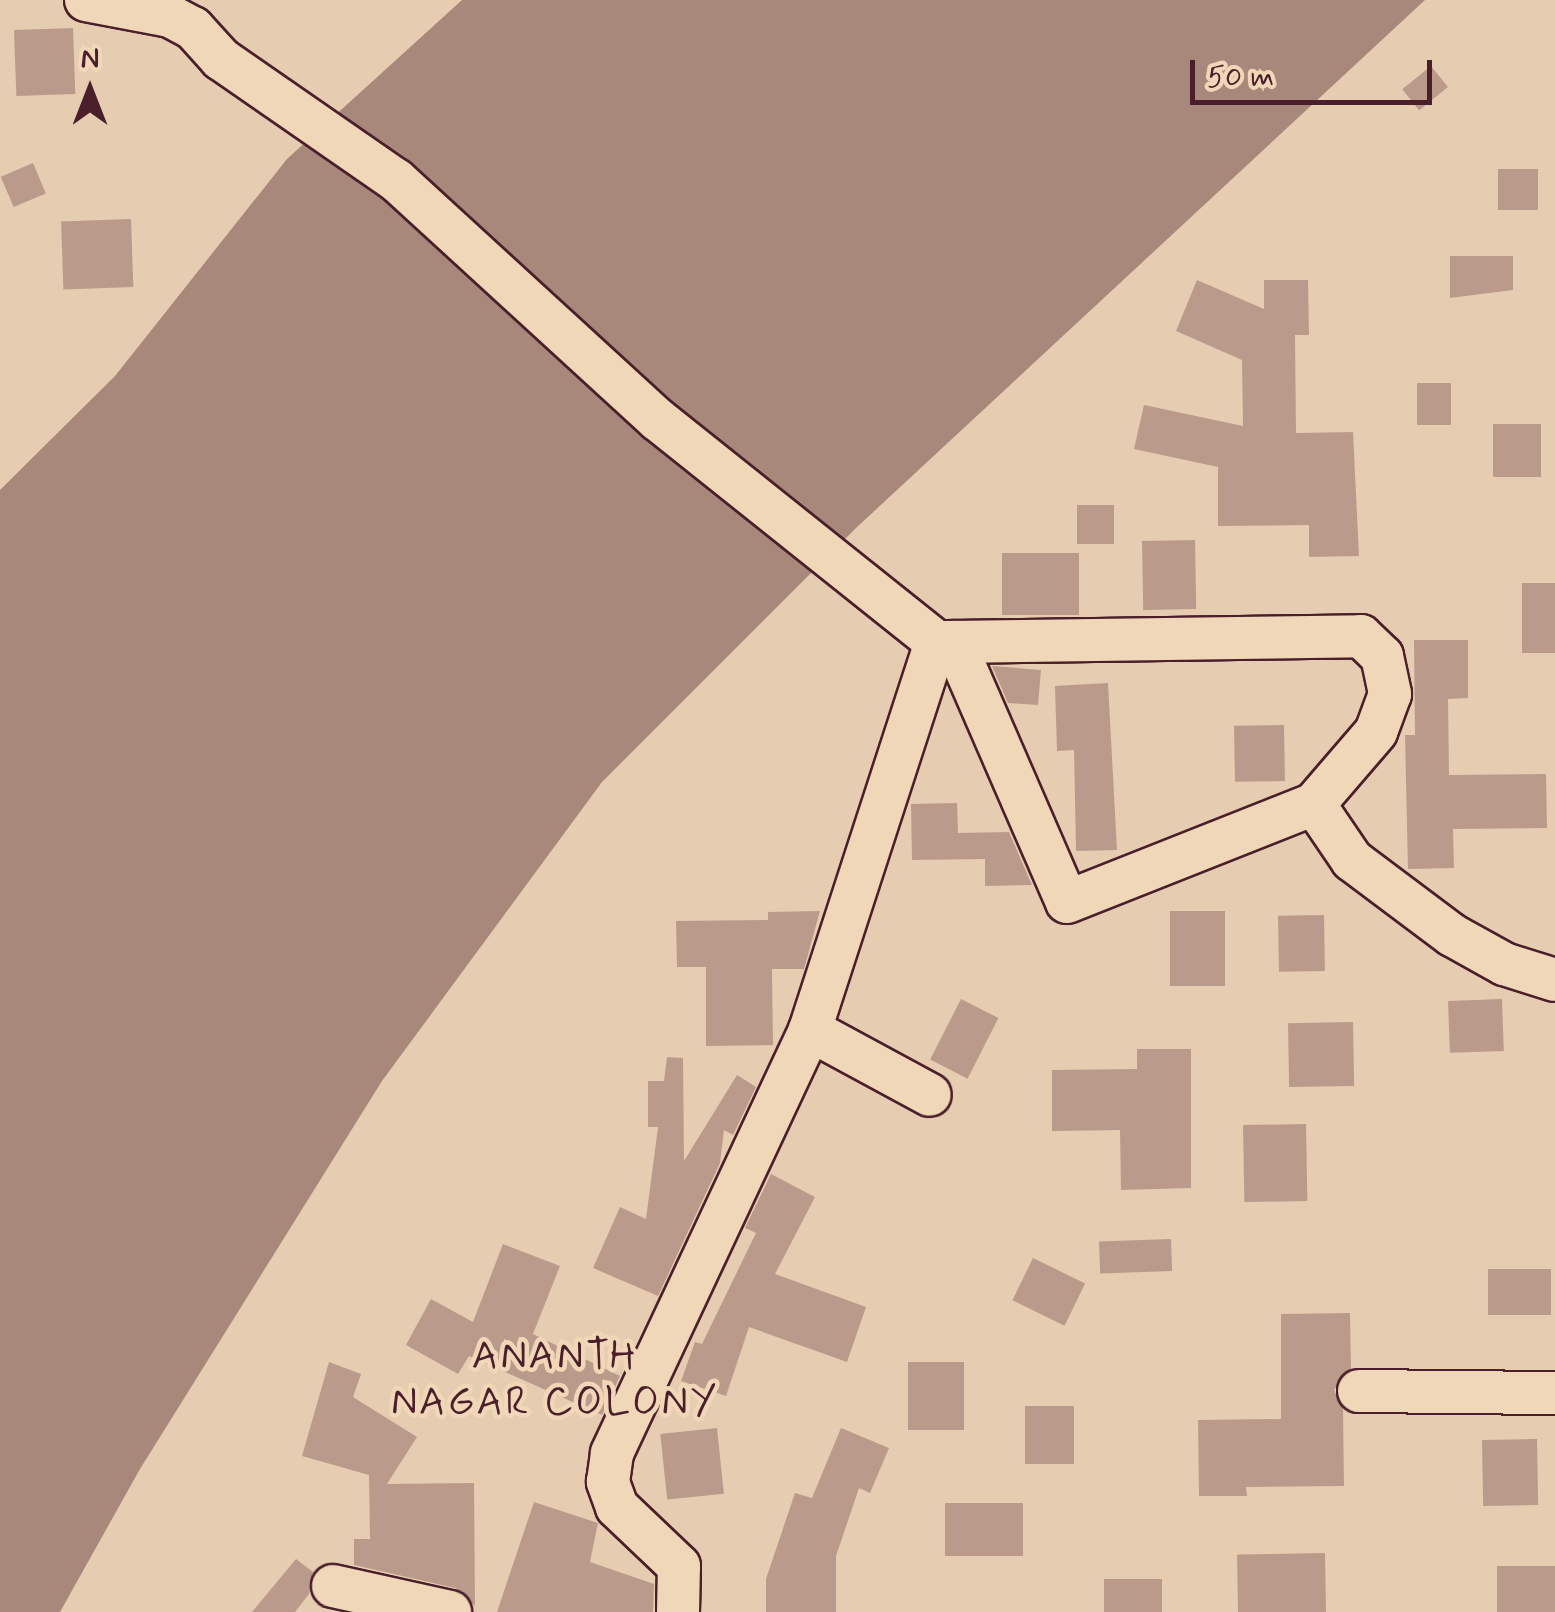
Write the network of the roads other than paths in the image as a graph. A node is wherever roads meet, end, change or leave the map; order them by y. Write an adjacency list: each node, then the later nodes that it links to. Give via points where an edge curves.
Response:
1 (86, 0): 2 (street, via 170,16 193,28 221,59 396,180 656,419)
2 (945, 642): 3 (street, via 1066,902); 3 (street, via 1361,636 1382,656 1390,694 1376,732); 5 (street)
3 (1314, 804): 4 (street, via 1352,860 1452,934 1504,964)
4 (1555, 980)
5 (810, 1030): 6 (street); 11 (street, via 612,1453 608,1482 617,1507 679,1566)
6 (930, 1095)
7 (1359, 1391): 8 (street)
8 (1555, 1393)
9 (333, 1586): 10 (street)
10 (450, 1612)
11 (678, 1612)

